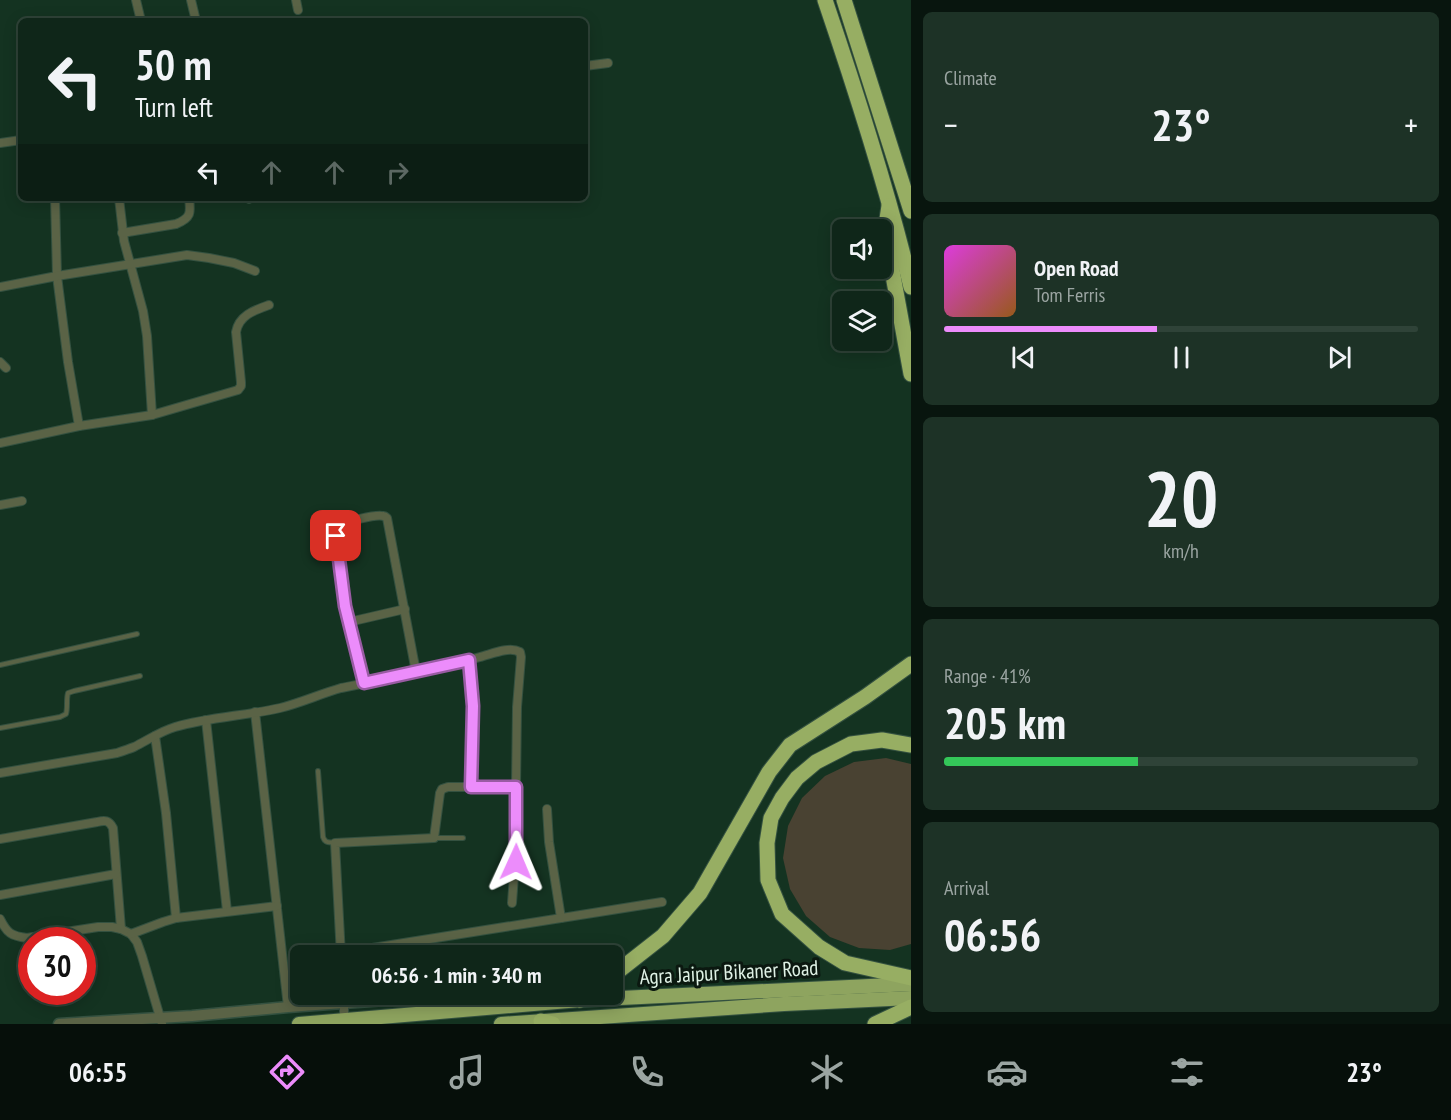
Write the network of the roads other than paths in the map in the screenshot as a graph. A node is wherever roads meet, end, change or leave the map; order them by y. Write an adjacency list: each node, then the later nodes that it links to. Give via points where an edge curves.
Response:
1 (136, 0): 7 (street)
2 (191, 0): 8 (street)
3 (296, 0): 6 (street)
4 (825, 0): 16 (highway)
5 (844, 0): 17 (highway)
6 (298, 10)
7 (140, 18)
8 (195, 18)
9 (608, 63): 10 (street)
10 (588, 66)
11 (18, 140): 12 (street)
12 (0, 143)
13 (55, 201): 21 (street)
14 (119, 201): 18 (street)
15 (189, 201): 18 (street, via 188,216 183,221)
16 (889, 202): 23 (highway); 25 (highway, via 885,232)
17 (911, 211)
18 (122, 233): 19 (street)
19 (130, 264): 20 (street, via 187,255); 21 (street); 26 (street, via 147,336)
20 (255, 271)
21 (57, 276): 22 (street); 27 (street)
22 (0, 287)
23 (911, 287)
24 (269, 305): 26 (street, via 249,312 237,326 241,382 238,390)
25 (911, 374)
26 (152, 415): 27 (street)
27 (79, 426): 28 (street)
28 (0, 442)
29 (22, 501): 30 (street)
30 (0, 505)
31 (405, 609): 32 (street); 32 (street, via 387,518 346,522 336,530 336,536); 37 (street)
32 (349, 622): 39 (street)
33 (137, 634): 36 (lane)
34 (469, 660): 37 (street); 47 (street, via 473,706); 48 (street, via 508,650 520,652)
35 (911, 663): 67 (highway, via 790,745 768,772 700,893 663,936)
36 (0, 665)
37 (416, 672): 39 (street)
38 (140, 676): 42 (lane, via 68,693 68,710 60,717)
39 (364, 683): 40 (street)
40 (255, 712): 41 (street); 58 (street)
41 (206, 720): 43 (street); 59 (street)
42 (0, 728)
43 (154, 736): 46 (street, via 117,753); 60 (street)
44 (911, 745): 68 (highway, via 882,740 851,744 816,762 782,798 771,818 767,843 768,880 782,914 819,947 845,963)
45 (318, 771): 53 (lane, via 322,837)
46 (0, 773)
47 (471, 787): 48 (street); 50 (street, via 442,789)
48 (516, 787): 57 (street)
49 (547, 808): 61 (street)
50 (434, 838): 51 (lane); 53 (street)
51 (463, 838)
52 (0, 839): 54 (street, via 106,820 113,828)
53 (335, 843): 65 (street)
54 (116, 874): 55 (street); 63 (street)
55 (0, 895)
56 (662, 902): 61 (street)
57 (512, 903)
58 (277, 906): 59 (street); 75 (street)
59 (227, 911): 60 (street)
60 (177, 918): 64 (street)
61 (561, 918): 66 (street)
62 (0, 919): 63 (street, via 9,933 27,938 99,927)
63 (121, 928): 64 (street)
64 (130, 934): 78 (street, via 142,956)
65 (341, 945)
66 (396, 945)
67 (623, 967)
68 (911, 978)
69 (911, 984): 70 (highway, Agra Jaipur Bikaner Road)
70 (623, 995)
71 (911, 998): 79 (highway, Agra Jaipur Bikaner Road)
72 (302, 1005): 75 (street)
73 (344, 1005): 77 (street)
74 (501, 1005): 77 (highway, Agra Jaipur Bikaner Road)
75 (288, 1007): 78 (street)
76 (911, 1007): 83 (highway)
77 (344, 1020): 81 (highway, Agra Jaipur Bikaner Road)
78 (161, 1021): 80 (street)
79 (545, 1023): 82 (highway, Agra Jaipur Bikaner Road)
80 (59, 1024)
81 (299, 1024)
82 (501, 1024)
83 (875, 1024)

